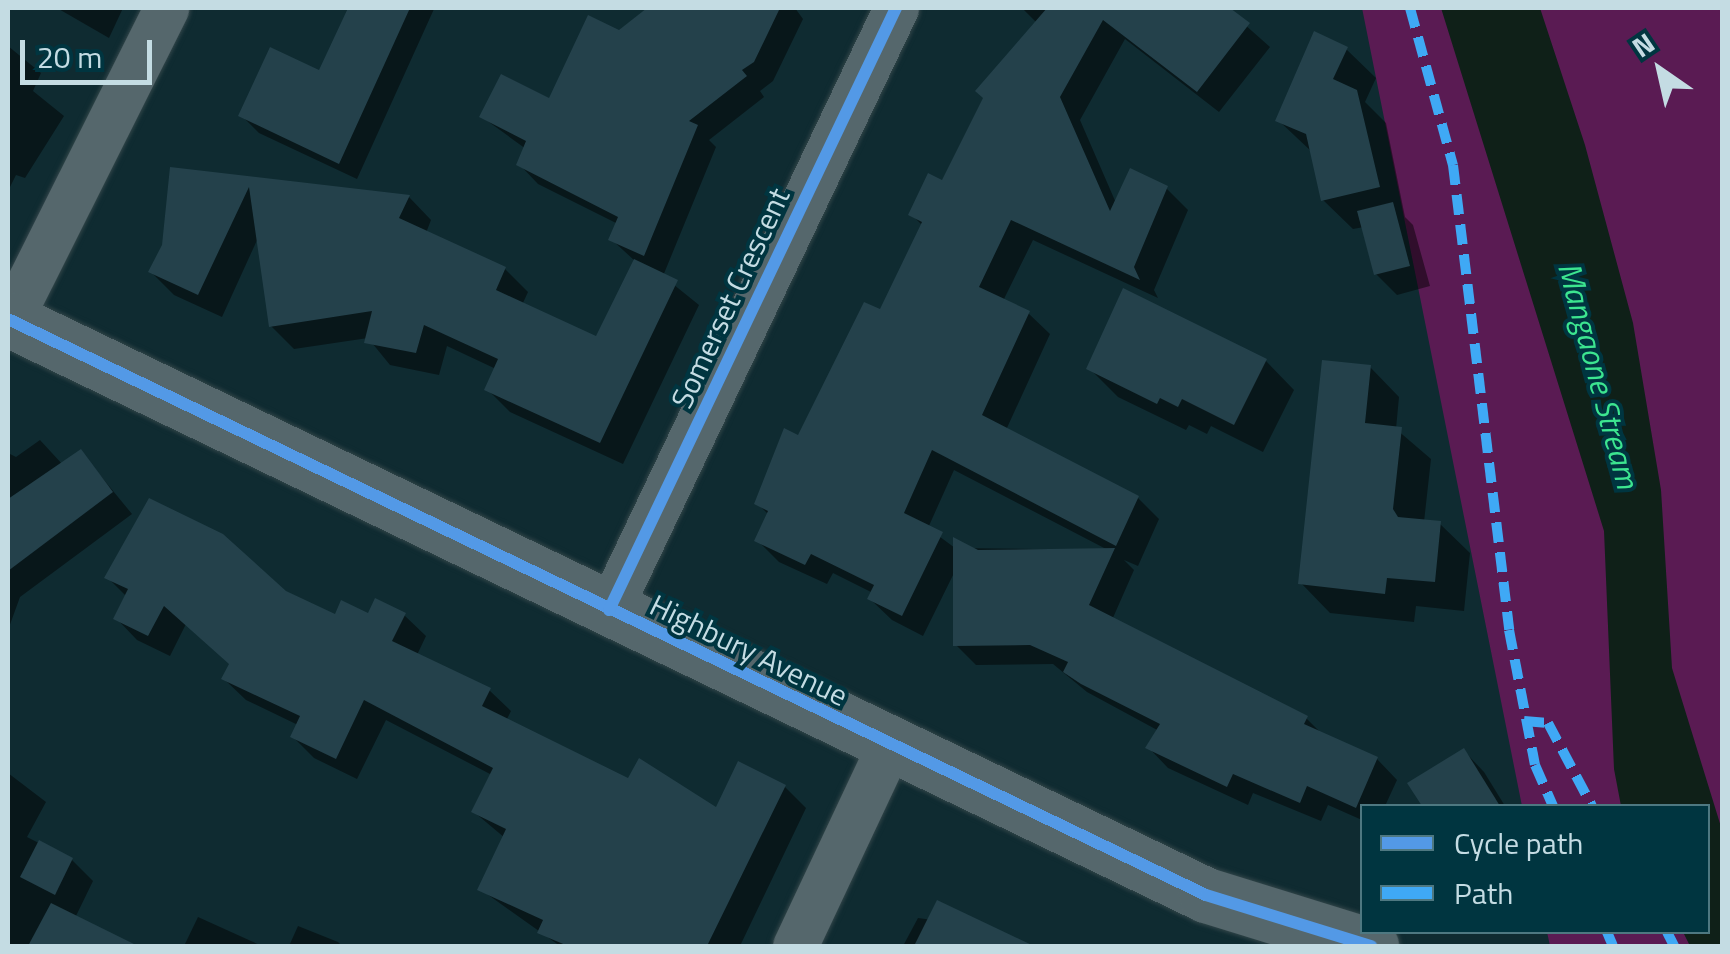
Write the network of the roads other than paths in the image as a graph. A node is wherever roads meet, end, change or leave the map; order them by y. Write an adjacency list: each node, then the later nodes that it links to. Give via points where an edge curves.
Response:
1 (166, 8): 3 (street)
2 (896, 8): 4 (street, Somerset Crescent)
3 (9, 320): 4 (street, Highbury Avenue)
4 (609, 610): 5 (street, Highbury Avenue)
5 (890, 744): 6 (street); 7 (street, Highbury Avenue, via 1206,896)
6 (795, 946)
7 (1371, 946)

